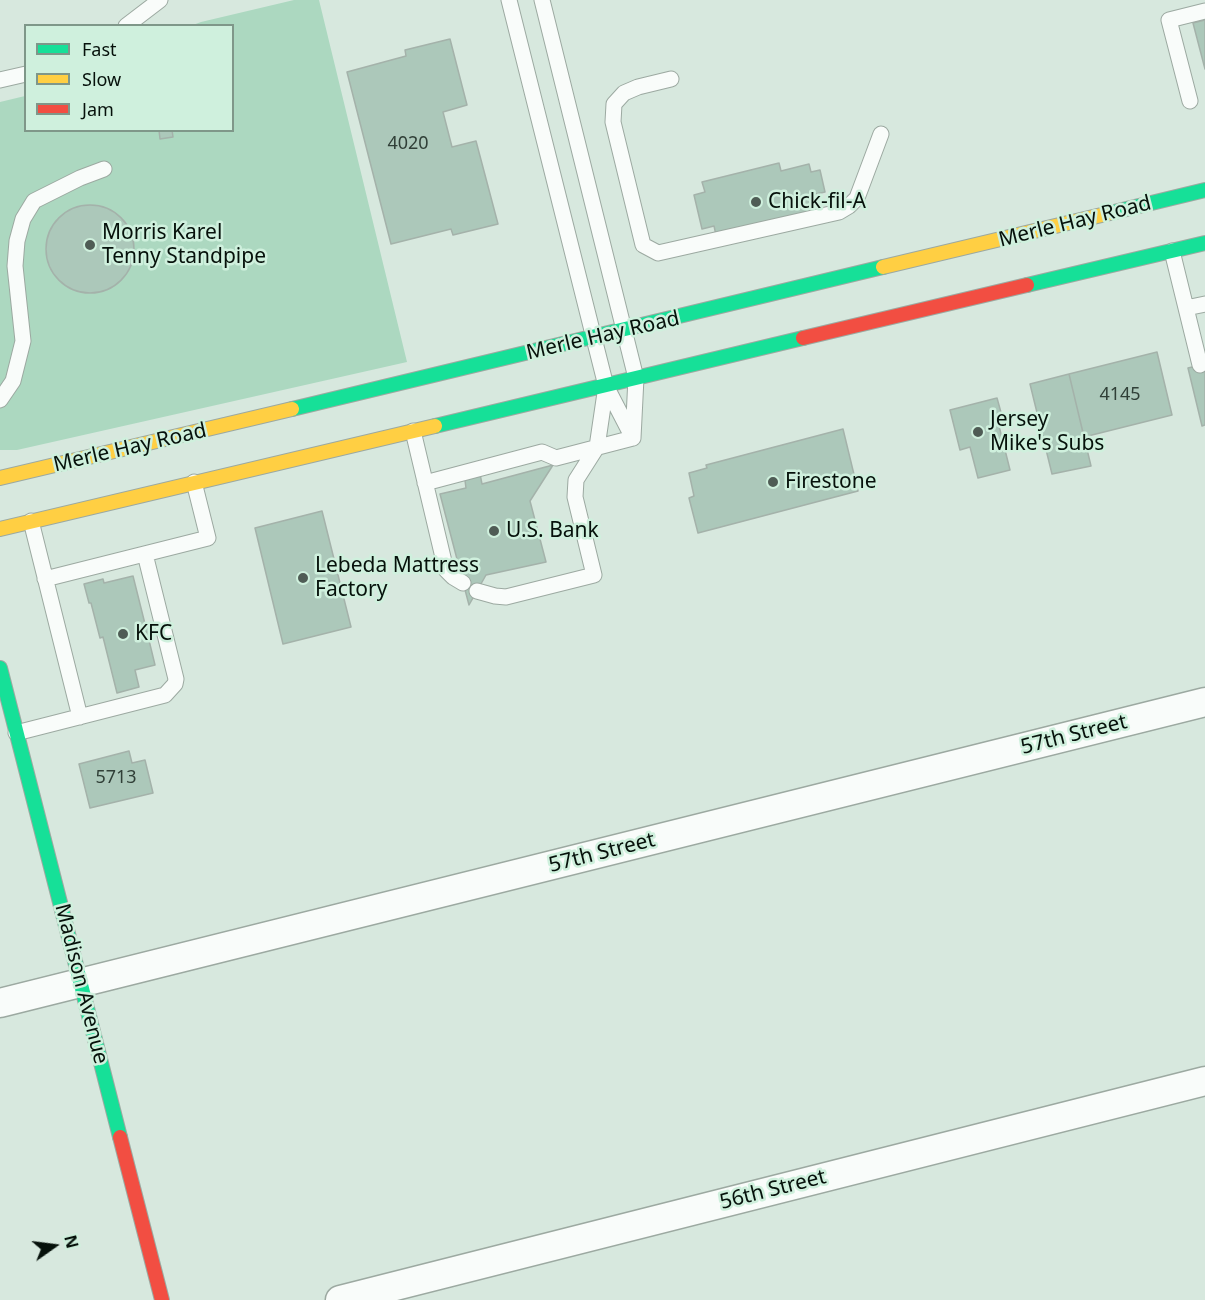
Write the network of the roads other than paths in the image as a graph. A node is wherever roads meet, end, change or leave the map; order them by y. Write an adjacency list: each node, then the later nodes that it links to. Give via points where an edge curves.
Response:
1 (160, 0): 5 (lane)
2 (509, 0): 18 (lane)
3 (542, 0): 17 (lane)
4 (1205, 10): 9 (lane, via 1169,20)
5 (129, 24)
6 (24, 74): 8 (lane)
7 (671, 79): 10 (lane, via 624,93 614,104 613,122 643,245 658,253 839,212 857,198)
8 (0, 80)
9 (1190, 101)
10 (881, 134)
11 (104, 169): 22 (lane, via 34,201 23,219 16,241 15,266 23,342 13,381)
12 (1205, 190): 17 (main road, Merle Hay Road)
13 (1205, 243): 14 (main road)
14 (1172, 251): 16 (lane); 20 (main road)
15 (1205, 304): 16 (lane)
16 (1186, 308): 19 (lane)
17 (625, 330): 18 (main road, Merle Hay Road); 20 (lane)
18 (594, 338): 21 (lane); 26 (main road, Merle Hay Road)
19 (1200, 365)
20 (636, 378): 21 (main road); 24 (lane)
21 (606, 386): 23 (main road); 24 (lane); 25 (lane)
22 (0, 400)
23 (413, 431): 27 (main road); 28 (lane)
24 (633, 438): 25 (lane)
25 (597, 447): 28 (lane, via 556,458 542,453); 34 (lane, via 576,480 575,497 594,574 506,597)
26 (0, 478)
27 (195, 482): 29 (main road); 31 (lane, via 208,538)
28 (425, 483): 33 (lane, via 446,570)
29 (31, 521): 30 (main road); 32 (lane)
30 (0, 529)
31 (145, 554): 32 (lane); 37 (lane, via 175,684 165,695)
32 (45, 579): 37 (lane)
33 (463, 583)
34 (477, 591)
35 (0, 668): 38 (main road, Madison Avenue)
36 (1205, 702): 39 (street, 57th Street)
37 (80, 717): 38 (lane)
38 (16, 733): 39 (main road, Madison Avenue)
39 (80, 983): 40 (street, 57th Street); 42 (main road, Madison Avenue)
40 (0, 1004)
41 (1205, 1081): 43 (street, 56th Street)
42 (162, 1300)
43 (340, 1300)

